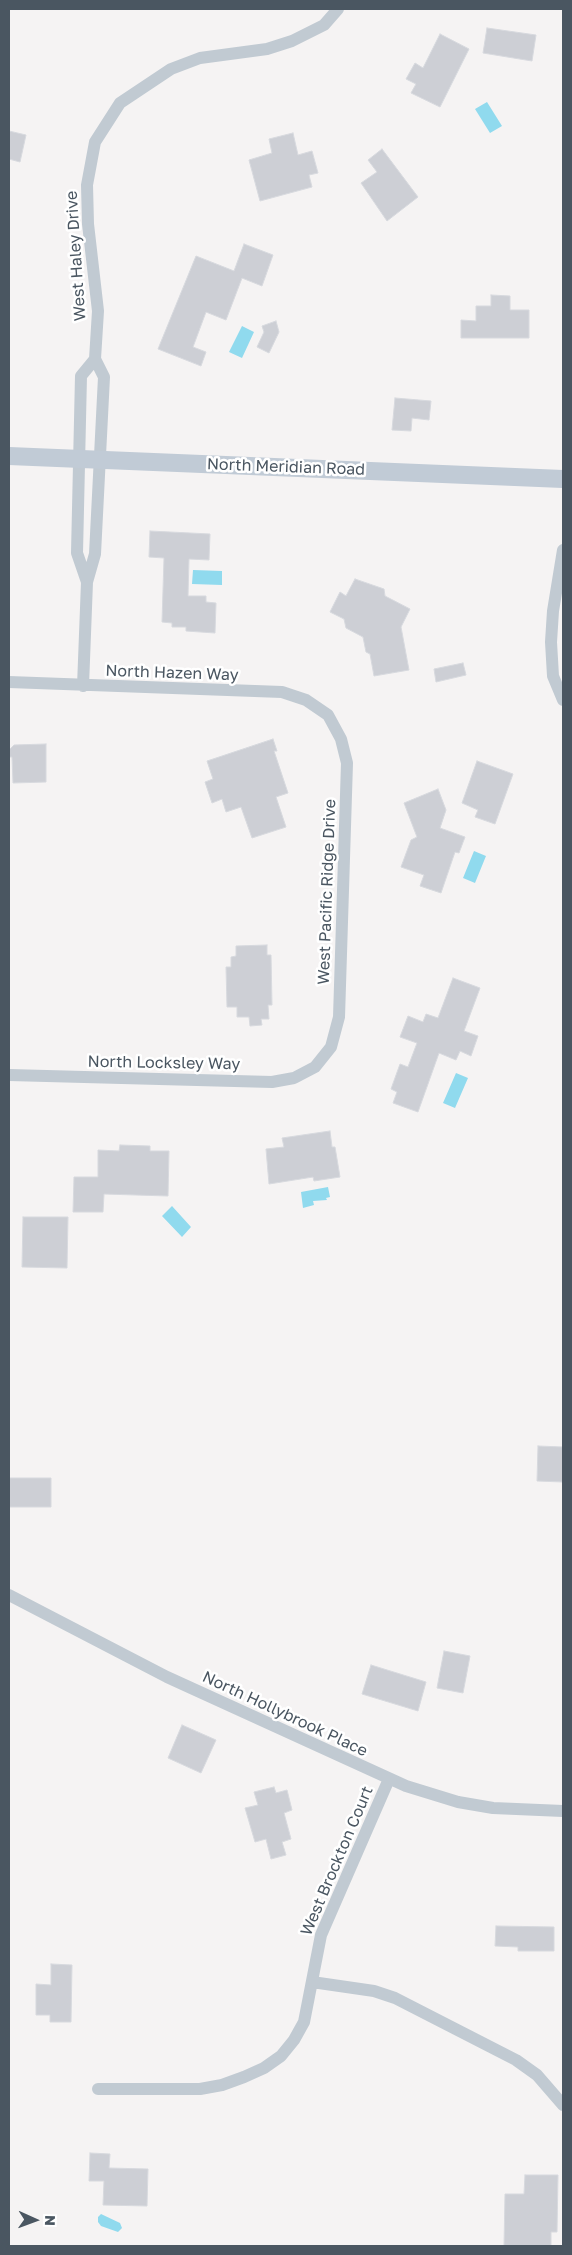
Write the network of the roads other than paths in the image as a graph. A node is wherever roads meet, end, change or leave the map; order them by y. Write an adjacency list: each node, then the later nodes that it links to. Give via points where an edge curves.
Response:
1 (338, 9): 2 (street, West Haley Drive, via 324,25 292,41 267,49 200,58 171,69 120,103 95,142 87,185 98,311)
2 (95, 359): 4 (street, West Haley Drive, via 82,376); 5 (street, West Haley Drive, via 104,377)
3 (9, 456): 4 (street, North Meridian Road)
4 (79, 459): 5 (street, North Meridian Road); 8 (street, West Haley Drive, via 77,553)
5 (100, 460): 6 (street, North Meridian Road); 8 (street, West Haley Drive, via 95,554)
6 (563, 478)
7 (563, 550): 11 (street, via 551,642 553,676)
8 (87, 582): 10 (street, West Haley Drive)
9 (9, 682): 10 (street, North Hazen Way)
10 (83, 686): 12 (street, North Hazen Way, via 282,692 306,700)
11 (563, 700)
12 (328, 715): 13 (street, West Pacific Ridge Drive, via 342,739 347,764 339,1017 331,1047)
13 (315, 1067): 14 (street, North Locksley Way, via 294,1078 272,1082)
14 (9, 1076)
15 (9, 1595): 16 (street, North Hollybrook Place, via 167,1677)
16 (389, 1779): 17 (street, North Hollybrook Place, via 458,1802 493,1808); 18 (street, West Brockton Court, via 321,1935)
17 (563, 1811)
18 (312, 1982): 19 (street, West Brockton Court, via 304,2022 294,2040 281,2056 264,2068 222,2085 200,2089); 20 (street, via 374,1991 395,1998 516,2060 542,2080)
19 (98, 2089)
20 (563, 2105)

